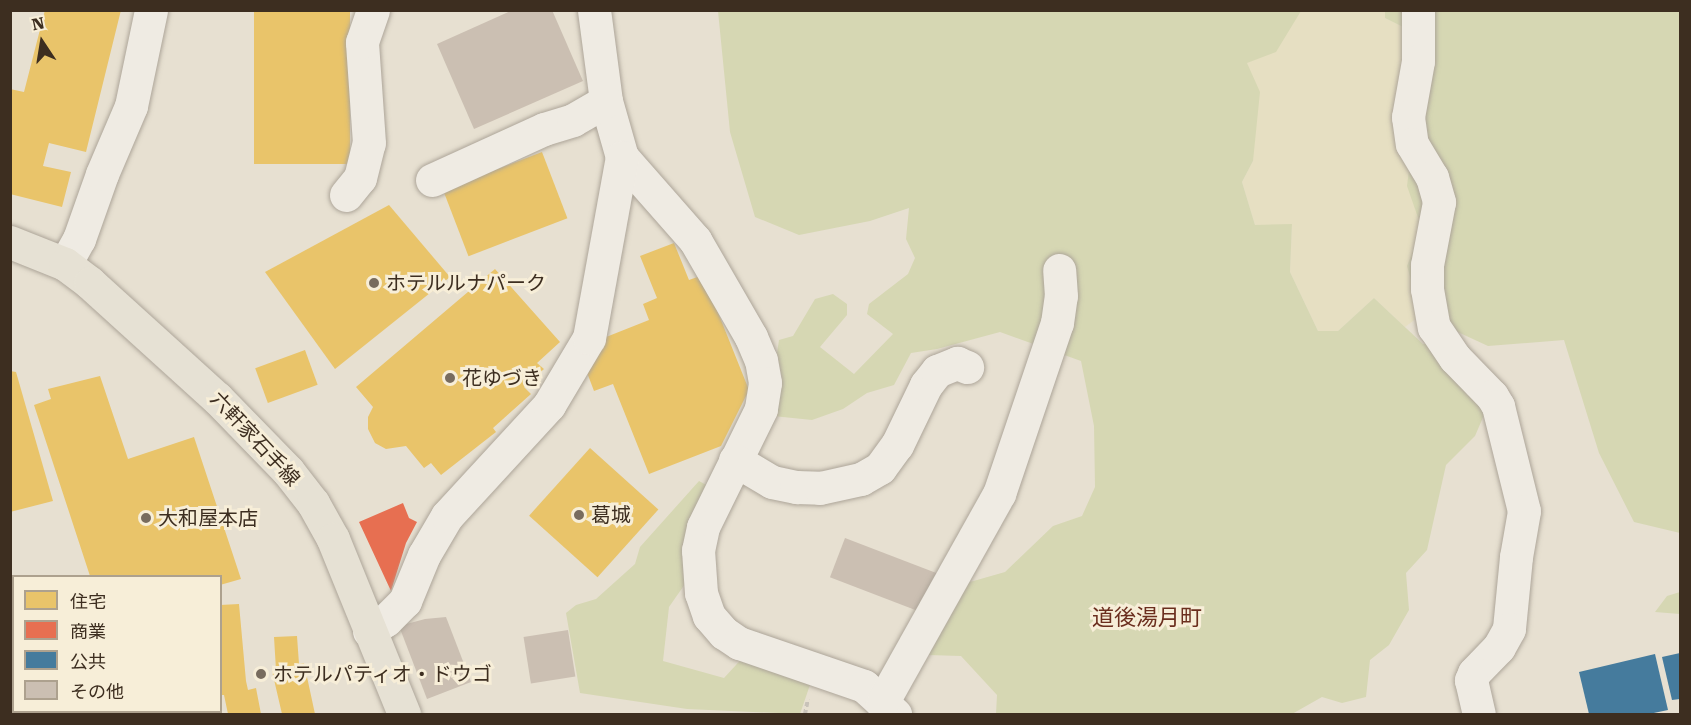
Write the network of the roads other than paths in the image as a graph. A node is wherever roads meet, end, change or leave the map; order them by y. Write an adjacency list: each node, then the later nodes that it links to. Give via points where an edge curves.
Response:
1 (151, 10): 10 (street, via 131,106)
2 (373, 10): 8 (street, via 362,42 369,143 360,178)
3 (594, 10): 5 (street)
4 (1418, 10): 17 (street, via 1418,61 1408,117 1412,144 1432,177 1439,202 1427,266 1434,327 1455,358 1498,406 1524,511 1509,629 1471,680)
5 (606, 100): 6 (street); 7 (street, via 573,120 544,129)
6 (622, 157): 13 (street, via 695,240 761,360 765,383 760,409); 14 (street, via 589,338 549,405 447,516 424,555 405,601)
7 (432, 180)
8 (346, 195)
9 (10, 243): 10 (main road, 六軒家石手線)
10 (65, 264): 14 (main road, 六軒家石手線, via 217,398 288,471 313,503 333,539)
11 (1059, 270): 15 (street, via 1057,322 999,494)
12 (967, 367): 13 (street, via 957,363 937,371 926,385 897,445 880,468 861,479 820,488 796,487 772,482)
13 (735, 460): 15 (street, via 703,527 698,550 701,593 709,616 739,643 864,686)
14 (369, 631): 16 (main road, 六軒家石手線)
15 (889, 708)
16 (404, 714)
17 (1479, 714)

